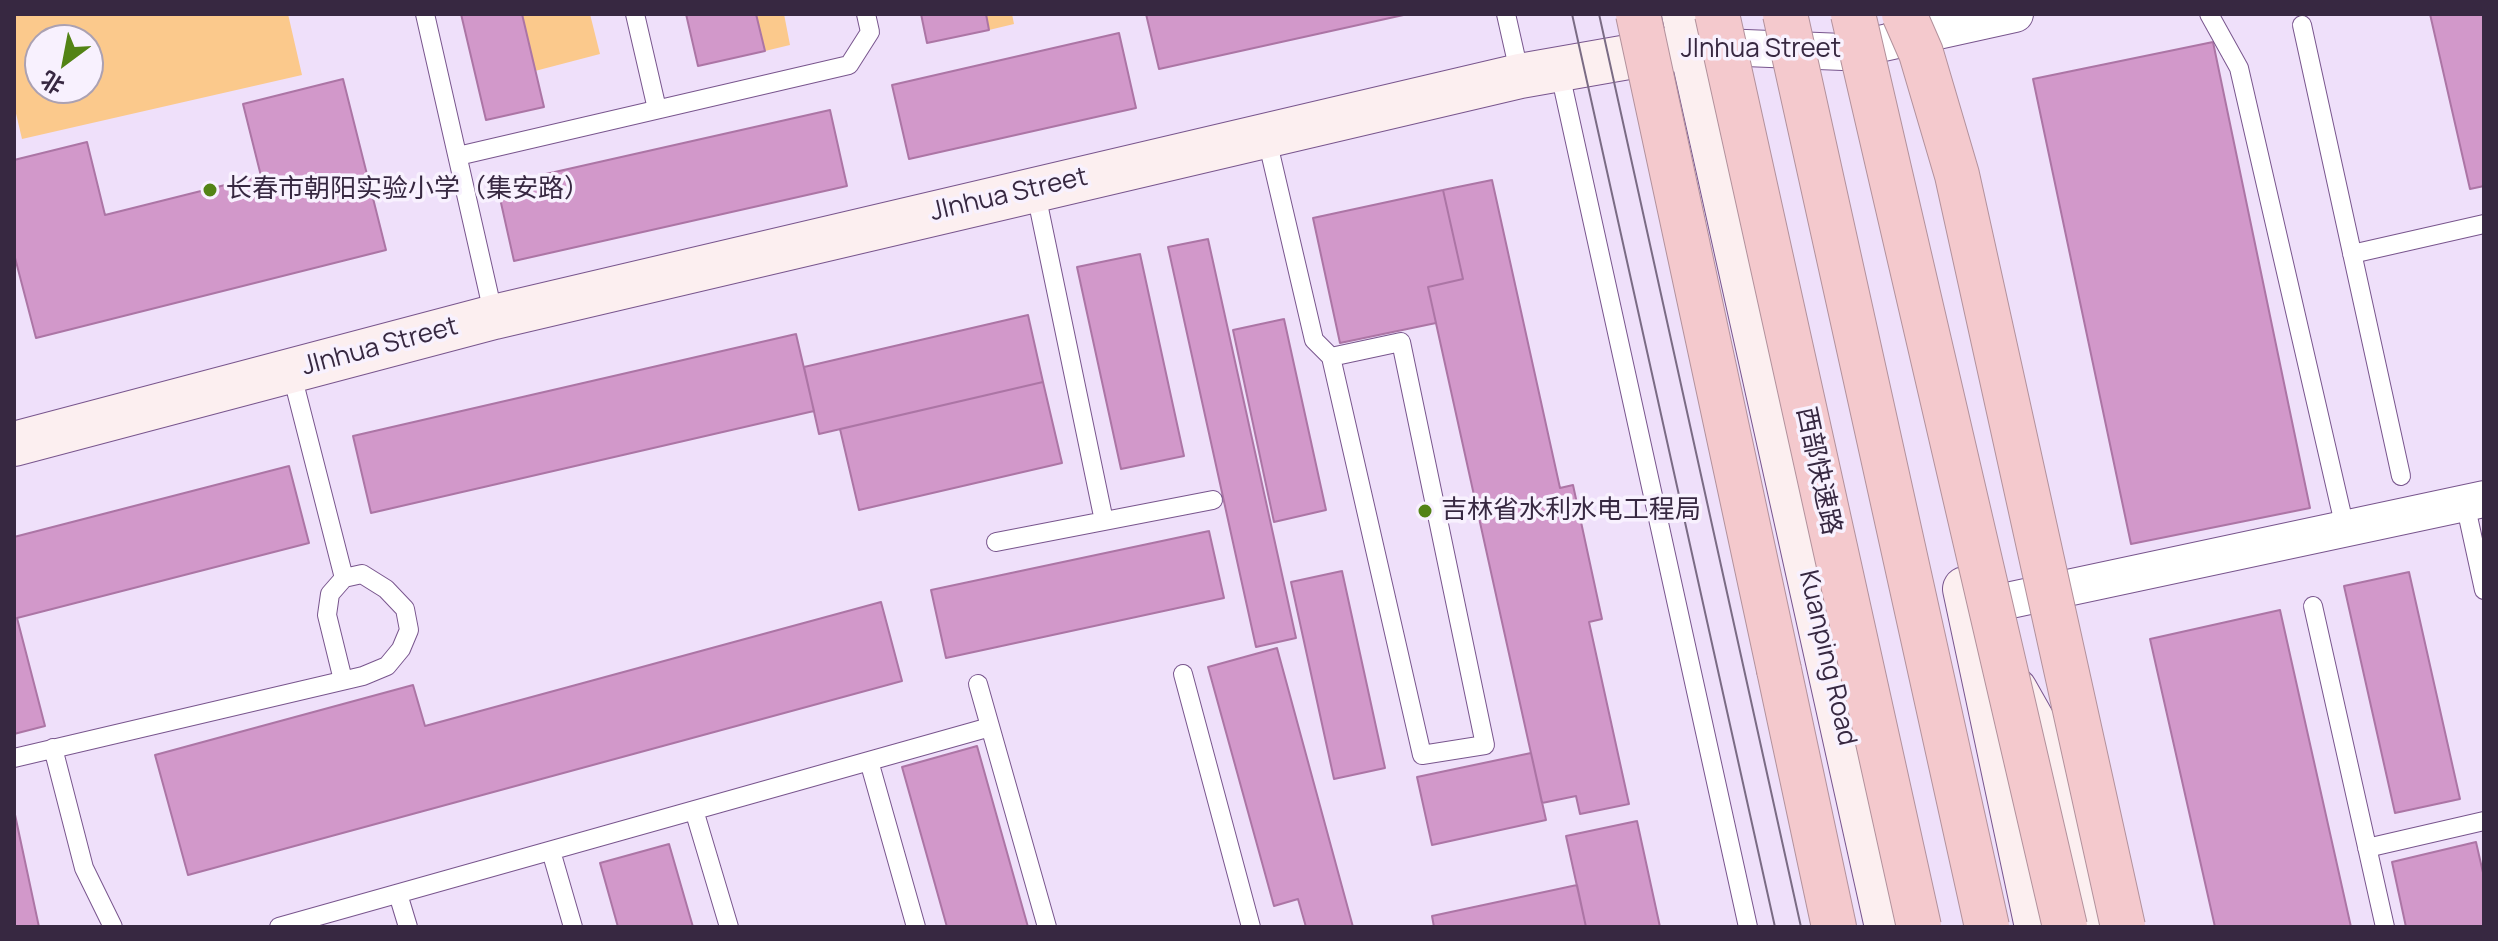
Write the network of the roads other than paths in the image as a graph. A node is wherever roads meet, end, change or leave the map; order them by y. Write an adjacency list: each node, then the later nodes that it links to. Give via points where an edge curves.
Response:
1 (425, 14): 17 (lane)
2 (635, 14): 15 (lane)
3 (866, 14): 15 (lane, via 870,32 849,65)
4 (1506, 14): 14 (lane)
5 (1638, 14): 56 (highway, bridge)
6 (1785, 14): 59 (highway, bridge)
7 (1904, 14): 63 (highway, bridge, via 1957,175)
8 (2015, 14): 10 (street, JInhua Street)
9 (2209, 14): 29 (lane, via 2239,68)
10 (1947, 21): 13 (street, JInhua Street)
11 (1697, 25): 13 (street, JInhua Street); 14 (street, JInhua Street); 57 (street, Kuanping Road); 58 (highway, 西部快速路, bridge)
12 (2302, 25): 20 (lane)
13 (1844, 27): 34 (street); 61 (highway, bridge)
14 (1539, 72): 16 (street, JInhua Street); 55 (lane)
15 (657, 109): 17 (lane)
16 (1266, 134): 18 (street, JInhua Street); 22 (lane, via 1314,340)
17 (458, 156): 21 (lane)
18 (1035, 189): 21 (street, JInhua Street); 28 (lane)
19 (2484, 224): 20 (lane)
20 (2352, 254): 25 (lane)
21 (494, 317): 23 (street, JInhua Street)
22 (1331, 357): 22 (lane, via 1401,342 1485,745 1422,755)
23 (291, 371): 24 (street, JInhua Street); 31 (lane)
24 (14, 444)
25 (2401, 476)
26 (1213, 500): 28 (lane)
27 (2474, 501): 29 (street); 32 (lane)
28 (1104, 521): 30 (lane)
29 (2345, 528): 34 (street)
30 (996, 542)
31 (344, 578): 36 (lane, via 330,594 327,615); 36 (lane, via 362,574 386,589 405,609 409,630 387,666)
32 (2484, 590)
33 (2313, 606): 44 (lane)
34 (1969, 609): 60 (street); 62 (street, via 2066,780)
35 (1183, 674): 54 (lane)
36 (343, 680): 39 (lane)
37 (978, 684): 38 (lane)
38 (990, 727): 41 (lane); 53 (lane)
39 (53, 748): 40 (lane); 47 (lane, via 84,868)
40 (14, 758)
41 (869, 761): 42 (lane); 52 (lane)
42 (694, 810): 45 (lane); 51 (lane)
43 (2484, 821): 44 (lane)
44 (2367, 848): 64 (lane)
45 (551, 851): 46 (lane); 50 (lane)
46 (398, 894): 48 (lane); 49 (lane)
47 (113, 927)
48 (279, 927)
49 (408, 927)
50 (573, 927)
51 (729, 927)
52 (916, 927)
53 (1047, 927)
54 (1251, 927)
55 (1748, 927)
56 (1834, 927)
57 (1887, 927)
58 (1919, 927)
59 (1987, 927)
60 (2037, 927)
61 (2065, 927)
62 (2099, 927)
63 (2123, 927)
64 (2385, 927)

